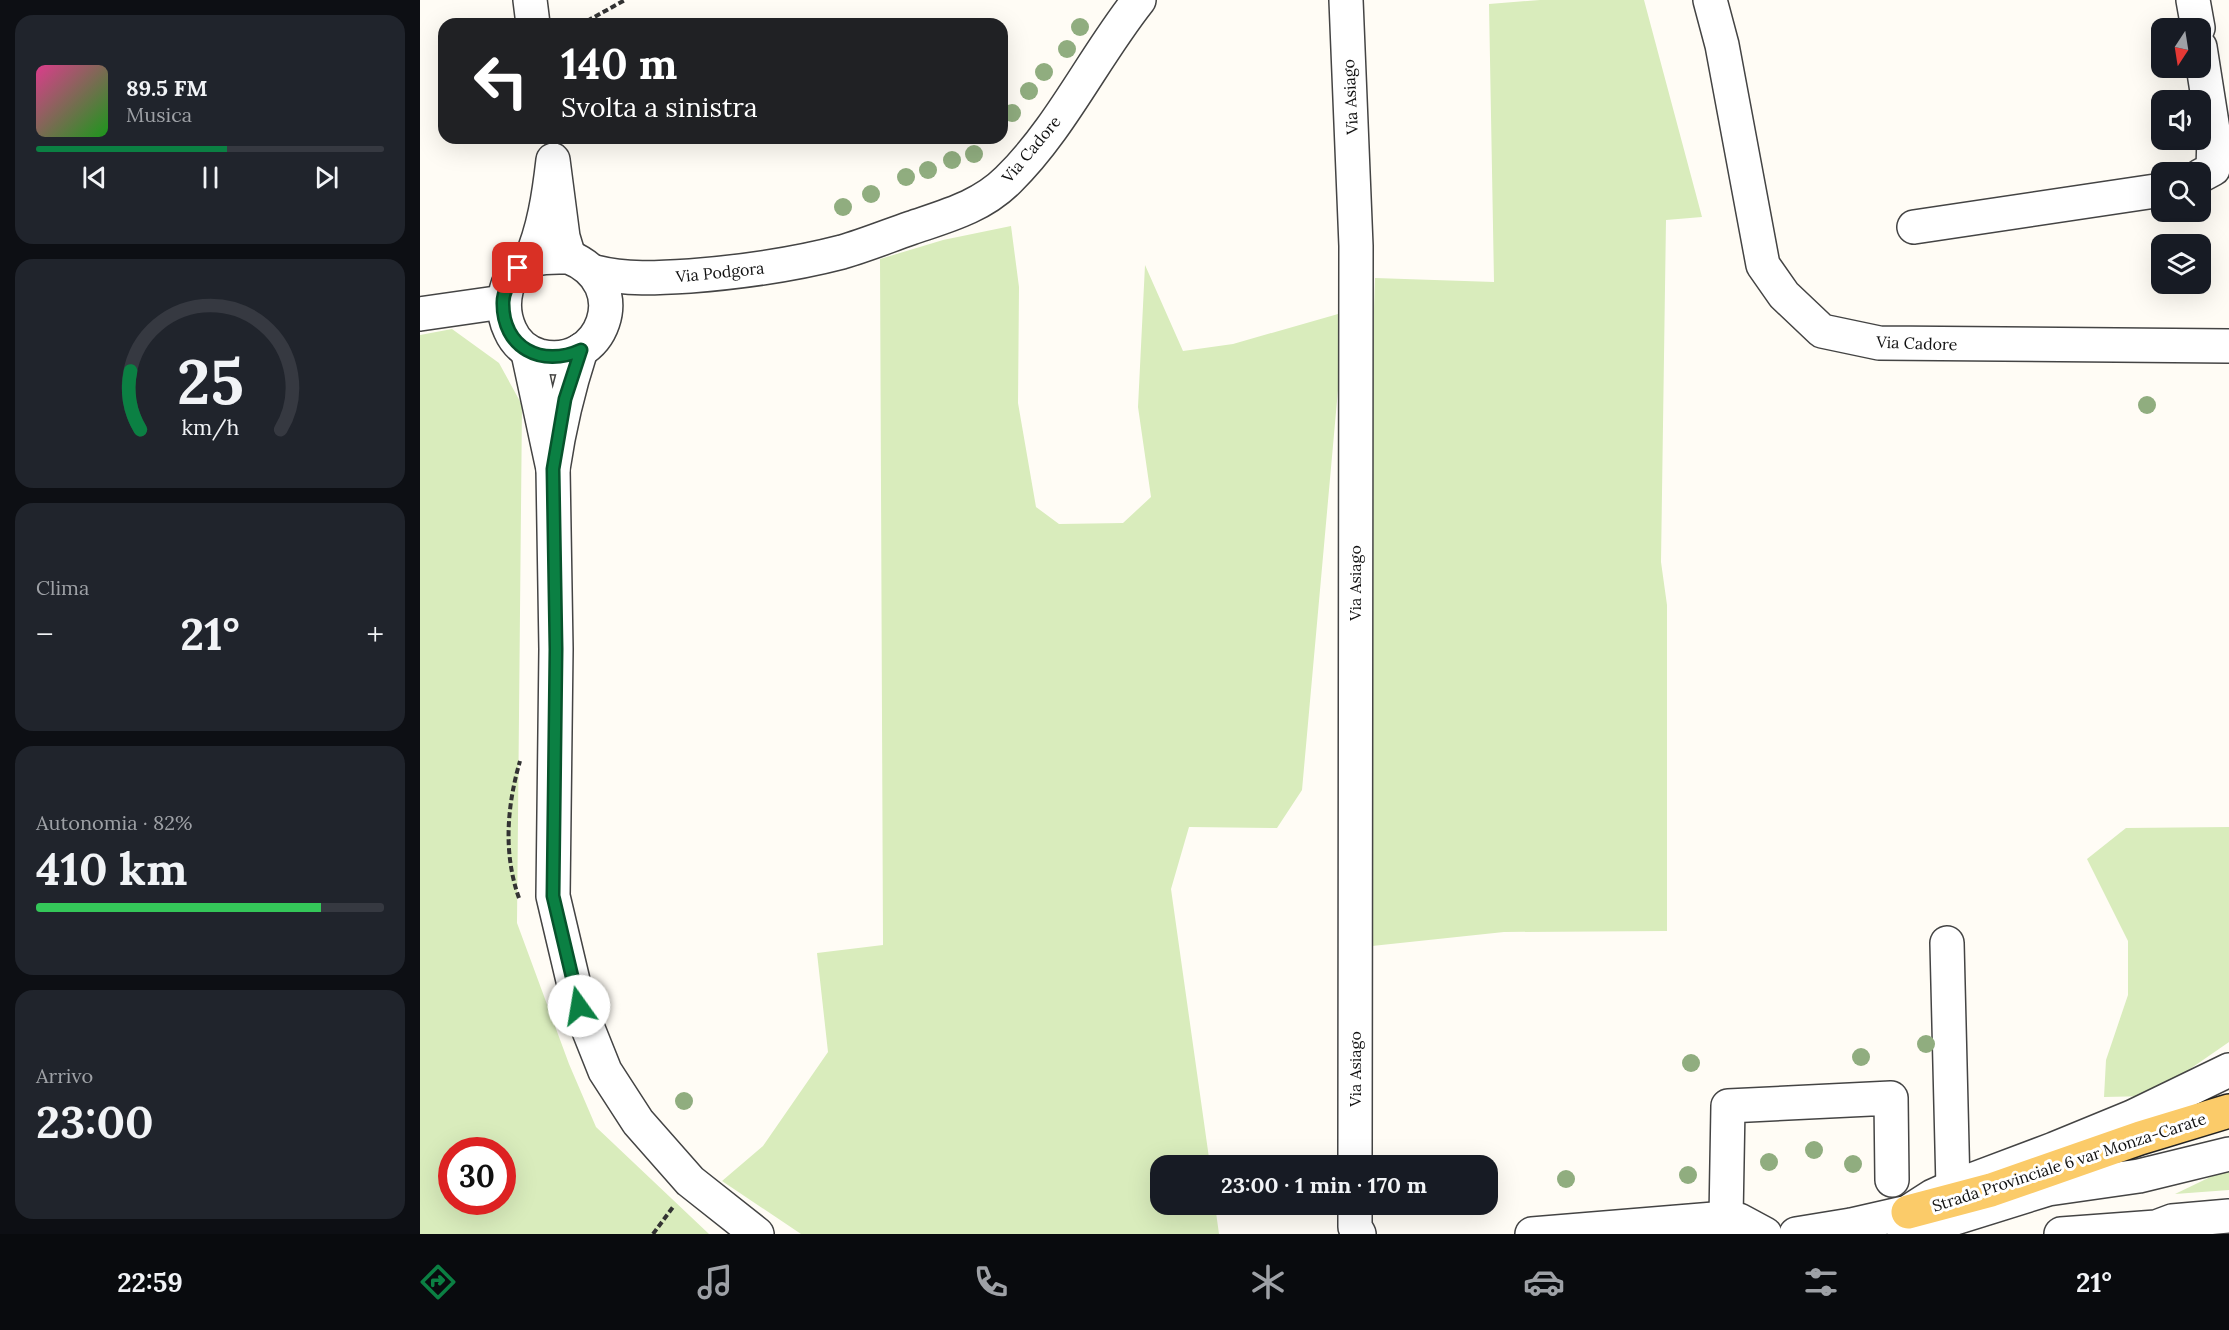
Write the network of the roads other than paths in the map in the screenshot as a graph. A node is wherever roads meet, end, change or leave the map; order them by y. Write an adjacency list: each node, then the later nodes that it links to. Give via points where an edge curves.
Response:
1 (530, 0): 6 (street)
2 (1139, 0): 13 (street, Via Cadore, via 1049,130 1007,181 960,212)
3 (1346, 0): 26 (street, Via Asiago, via 1356,246)
4 (1710, 0): 18 (street, Via Cadore, via 1763,265 1784,296 1822,331 1879,343)
5 (2193, 0): 7 (street)
6 (532, 18)
7 (2196, 18)
8 (2205, 78): 10 (street, via 2214,136)
9 (551, 149): 14 (street, via 546,207); 15 (street, via 563,237)
10 (2211, 170)
11 (2151, 192): 12 (street)
12 (1914, 227)
13 (844, 251): 15 (street, Via Podgora, via 769,268 654,278 609,276)
14 (530, 261): 15 (street, via 542,258); 16 (street, via 518,268)
15 (582, 264): 19 (street, via 604,288 606,309 601,327)
16 (503, 302): 17 (street); 20 (street, via 513,338)
17 (420, 314)
18 (2229, 346)
19 (581, 350): 20 (street, via 568,356); 21 (street, via 565,399)
20 (528, 353): 21 (street)
21 (553, 469): 33 (street, via 553,896 579,1006 605,1071 638,1122 690,1182)
22 (1947, 943): 28 (street)
23 (2229, 1070): 28 (street, via 2132,1117)
24 (2229, 1112): 29 (main road, Strada Provinciale 6 var Monza-Carate, via 2157,1148); 32 (main road, Strada Provinciale 6 var Monza-Carate, via 2140,1138)
25 (2229, 1154): 29 (street, via 2139,1176)
26 (1355, 1155)
27 (1892, 1180): 31 (street, via 1891,1098 1728,1106)
28 (1953, 1187): 32 (street, via 1933,1196)
29 (2048, 1189): 32 (street, Strada Provinciale 6 var Monza-Carate)
30 (2229, 1216): 37 (street, via 2172,1221 2156,1227)
31 (1726, 1218): 34 (street); 35 (street, via 1739,1220)
32 (1906, 1223): 36 (street, via 1851,1225)
33 (757, 1234)
34 (1532, 1234)
35 (1765, 1234)
36 (1796, 1234)
37 (2061, 1234)

